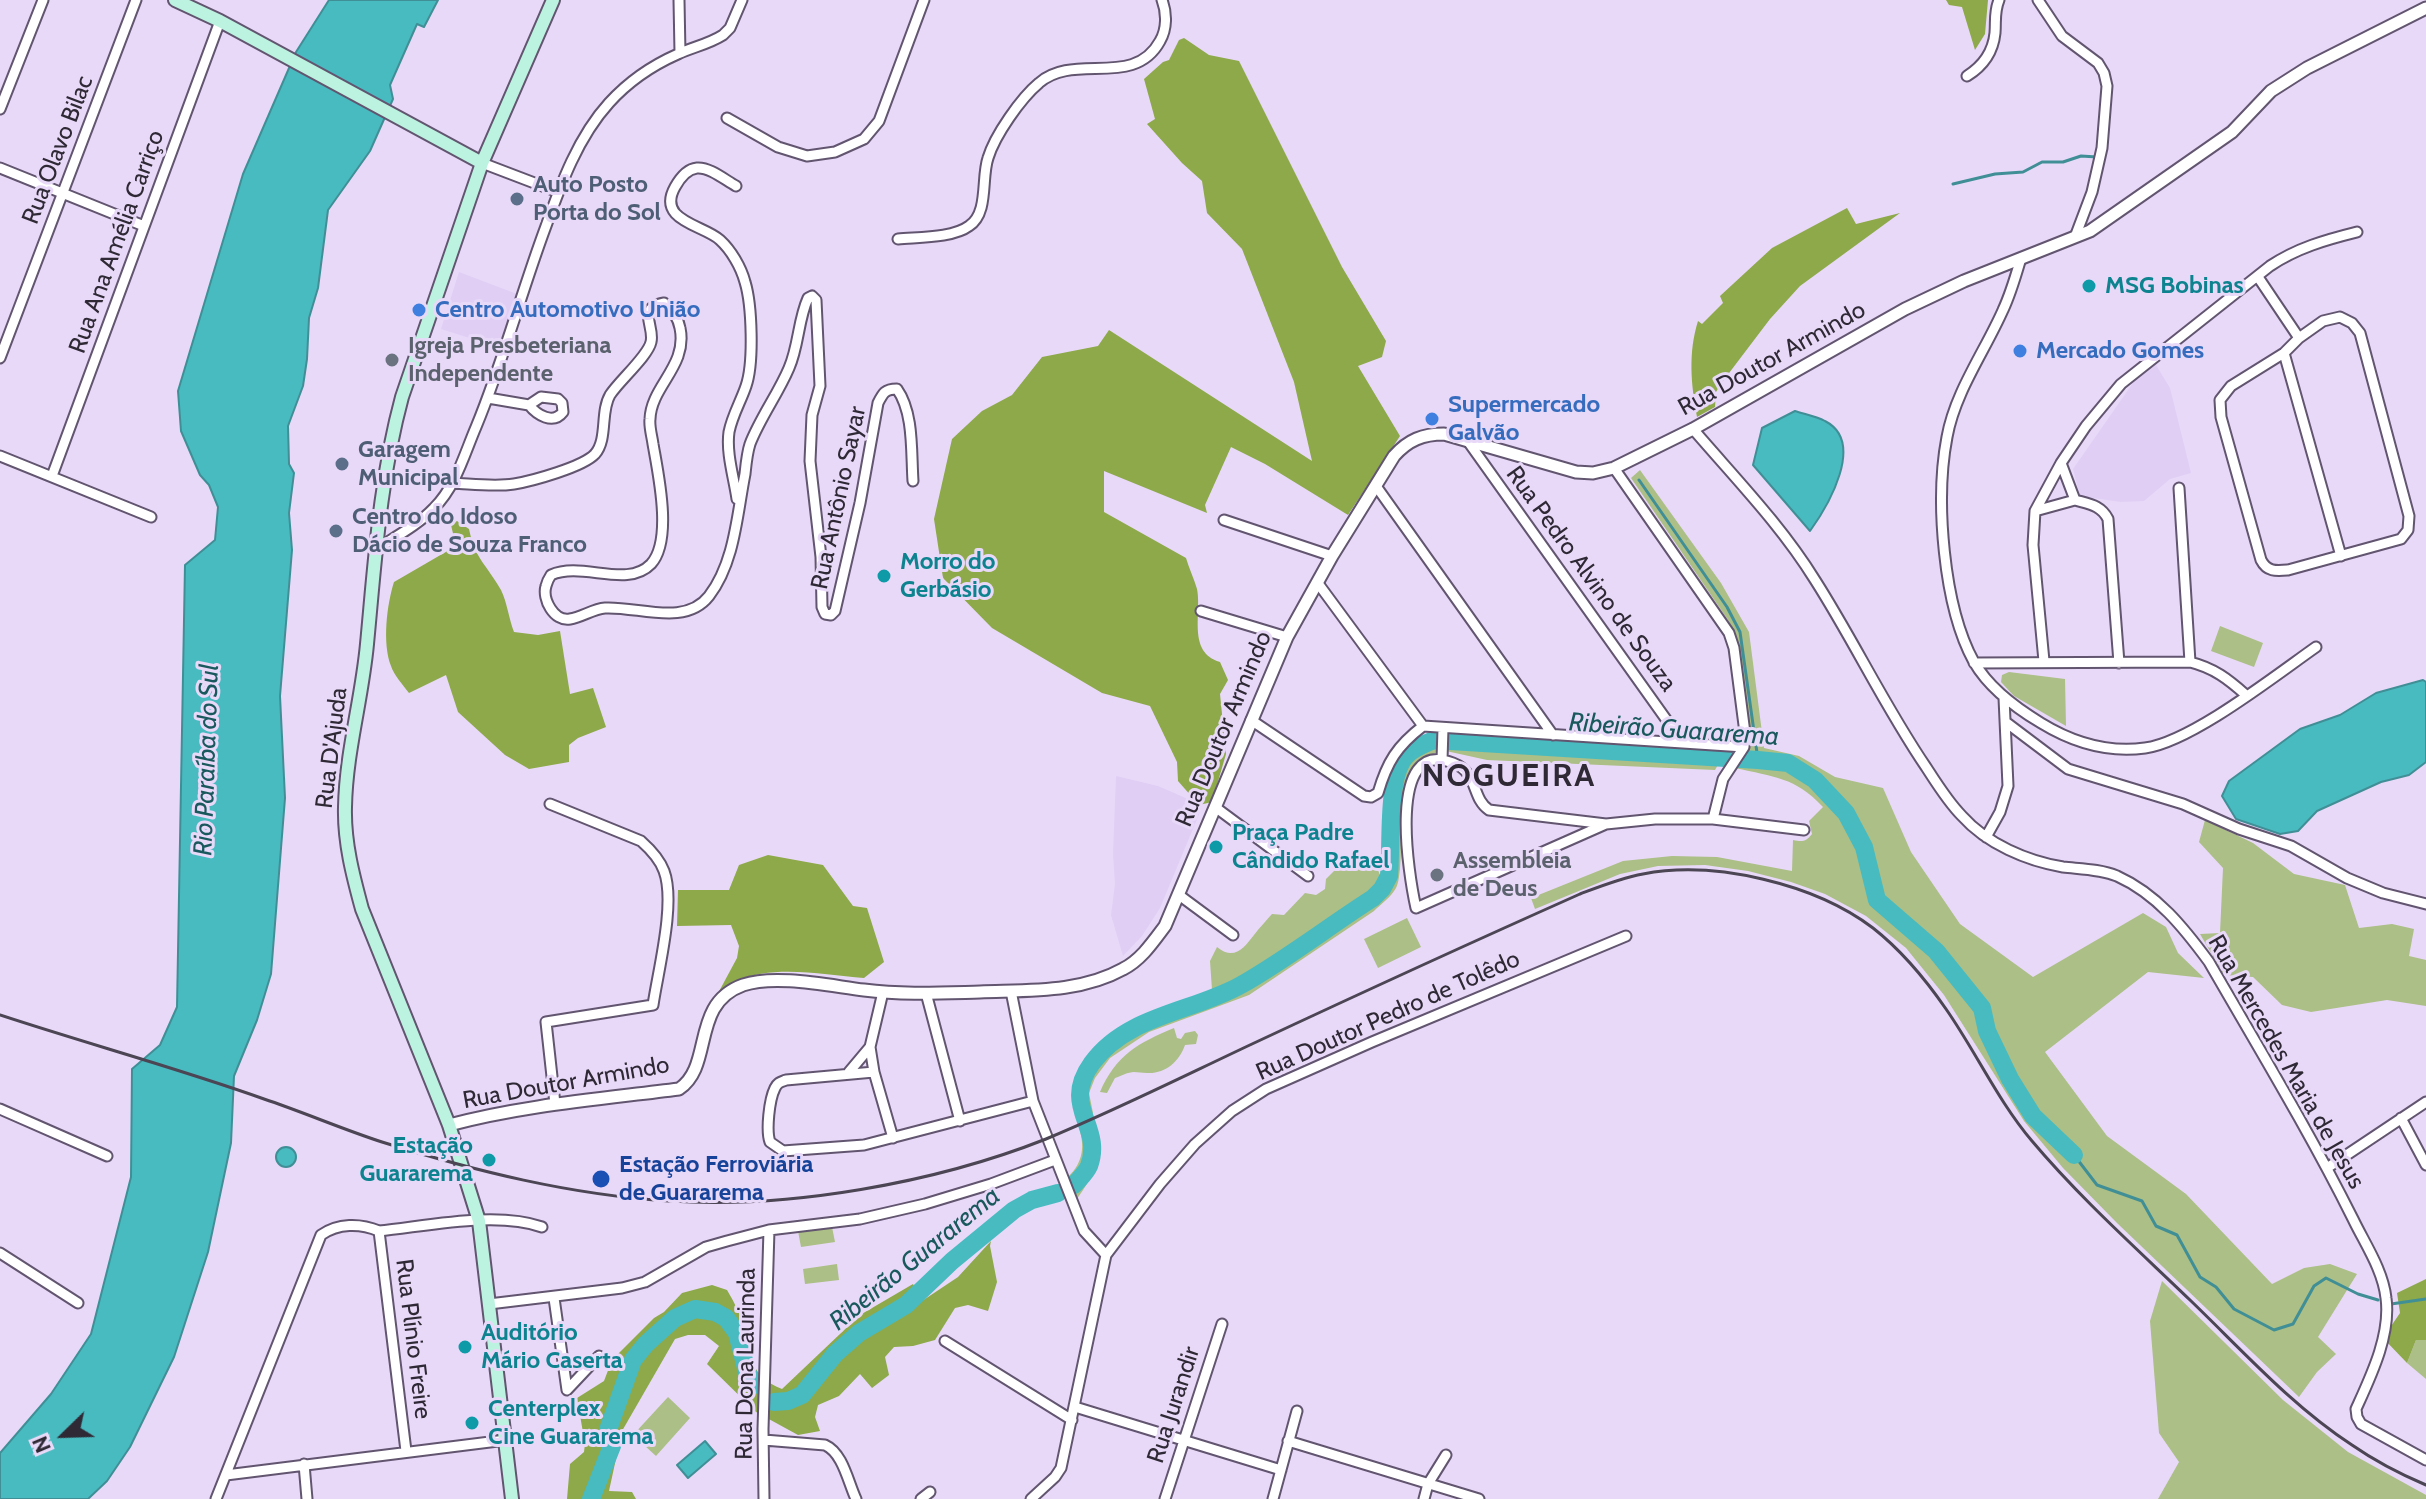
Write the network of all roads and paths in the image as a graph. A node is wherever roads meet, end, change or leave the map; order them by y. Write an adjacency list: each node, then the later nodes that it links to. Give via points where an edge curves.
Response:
1 (43, 0): 15 (street)
2 (136, 0): 21 (street, Rua Olavo Bilac)
3 (175, 0): 12 (main road)
4 (553, 0): 17 (main road)
5 (679, 0): 13 (street)
6 (742, 0): 13 (street, via 723,35)
7 (924, 0): 16 (street, via 879,121 864,139 835,152 807,156 778,147)
8 (1162, 0): 25 (street, via 1163,38 1148,56 1126,67 1064,70 1036,85 997,134 985,170 980,212 970,226)
9 (1999, 0): 14 (street, via 1990,53)
10 (2038, 0): 24 (street, via 2062,36 2098,63 2107,86 2102,148)
11 (2426, 8): 24 (street, Rua Doutor Armindo, via 2271,91 2232,132)
12 (220, 21): 17 (main road); 22 (street, Rua Ana Amélia Carriço)
13 (680, 53): 20 (street, via 609,102)
14 (1967, 76)
15 (0, 109)
16 (727, 118)
17 (482, 163): 20 (street); 48 (main road, Rua D'Ajuda, via 402,397)
18 (0, 168): 21 (street)
19 (736, 186): 44 (street, via 705,168 694,168 671,198 679,217 721,241 745,282 749,376 729,430)
20 (558, 192): 31 (street)
21 (63, 194): 22 (street); 30 (street, Rua Olavo Bilac)
22 (144, 226): 38 (street, Rua Ana Amélia Carriço)
23 (2357, 232): 27 (street, via 2285,256)
24 (2075, 237): 26 (street, Rua Doutor Armindo)
25 (898, 239)
26 (2021, 258): 33 (street, Rua Doutor Armindo, via 1905,309); 57 (street, via 2004,308 1962,393 1947,433 1943,464 1947,574)
27 (2258, 277): 28 (street); 36 (street, via 2121,384)
28 (2299, 338): 29 (street); 50 (street, via 2323,321 2340,317 2357,327 2409,516 2401,539)
29 (2284, 353): 50 (street); 50 (street, via 2225,393 2219,408 2225,431 2264,567 2288,570)
30 (0, 358)
31 (488, 398): 32 (street); 40 (street)
32 (529, 405)
33 (1693, 429): 37 (street, Rua Doutor Armindo); 74 (street, Rua Mercedes Maria de Jesus, via 1815,579 1898,725 1962,817)
34 (1466, 439): 37 (street, Rua Doutor Armindo, via 1576,472); 41 (street, Rua Doutor Armindo, via 1430,434 1405,444); 66 (street, Rua Pedro Alvino de Souza)
35 (0, 456): 38 (street)
36 (2061, 463): 43 (street); 45 (street)
37 (1614, 468): 67 (street, via 1729,633 1745,733)
38 (52, 476): 46 (street)
39 (913, 481): 44 (street, Rua Antônio Sayar, via 903,398 897,389 889,389 878,403 835,611 825,614 810,461 812,415 820,386 812,296 803,307 789,367 750,445)
40 (453, 483): 44 (street, via 515,484 580,465 595,454 608,398 651,345 647,318 650,310 664,303 678,318 681,347 650,419 660,484 661,541 653,562 630,575 571,569 551,575 546,601 568,620 603,608 671,613 702,604 719,581); 48 (street, via 434,508)
41 (1376, 486): 49 (street, Rua Doutor Armindo); 65 (street)
42 (2179, 488): 56 (street)
43 (2075, 500): 45 (street); 58 (street, via 2096,506 2108,519)
44 (738, 506)
45 (2035, 511): 55 (street, via 2033,545)
46 (151, 517)
47 (1224, 520): 49 (street)
48 (375, 550): 92 (main road, Rua D'Ajuda, via 348,771 347,840 362,909)
49 (1332, 556): 51 (street, Rua Doutor Armindo)
50 (2341, 556)
51 (1317, 582): 53 (street, Rua Doutor Armindo); 63 (street)
52 (1201, 611): 53 (street)
53 (1287, 637): 61 (street, Rua Doutor Armindo)
54 (2316, 647): 59 (street)
55 (2044, 661): 57 (street); 58 (street)
56 (2190, 662): 58 (street); 59 (street, via 2223,675)
57 (1974, 663): 60 (street)
58 (2119, 663)
59 (2246, 695): 60 (street, via 2176,739 2147,748 2116,749 2059,735)
60 (2004, 698): 62 (street)
61 (1251, 720): 63 (street, via 1371,797 1378,793 1398,748); 70 (street, Rua Doutor Armindo)
62 (2007, 723): 74 (street, via 2008,786); 77 (street, via 2068,769 2183,804 2291,846 2383,893)
63 (1423, 726): 64 (street)
64 (1443, 730): 65 (street); 68 (street)
65 (1553, 735): 66 (street)
66 (1683, 743): 67 (street)
67 (1742, 750): 71 (street, via 1723,779)
68 (1442, 757): 72 (street, via 1466,769 1489,810); 72 (street, via 1421,764 1410,782 1409,877 1416,908)
69 (550, 804): 88 (street, via 641,841 664,871 668,906 653,1005 546,1022)
70 (1215, 807): 75 (street); 76 (street, Rua Doutor Armindo)
71 (1713, 819): 72 (street); 73 (street)
72 (1606, 824)
73 (1804, 830)
74 (1986, 837): 97 (street, Rua Mercedes Maria de Jesus, via 2042,863 2118,877 2165,909 2209,962)
75 (1308, 876)
76 (1179, 895): 78 (street); 80 (street, Rua Doutor Armindo, via 1159,934 1126,968 1081,985)
77 (2426, 904)
78 (1233, 935)
79 (1626, 936): 103 (street, Rua Doutor Pedro de Tolêdo, via 1266,1089 1195,1144)
80 (1011, 991): 82 (street, Rua Doutor Armindo); 86 (street)
81 (883, 992): 82 (street, Rua Doutor Armindo); 83 (street); 88 (street, Rua Doutor Armindo, via 794,982 745,984 715,1006 683,1087)
82 (926, 993): 91 (street)
83 (870, 1047): 84 (street); 85 (street)
84 (874, 1072): 85 (street); 93 (street)
85 (848, 1073): 93 (street, via 780,1082 773,1094 770,1142 783,1151 843,1148)
86 (1033, 1101): 91 (street); 95 (street)
87 (2426, 1102): 90 (street)
88 (555, 1104): 92 (street, Rua Doutor Armindo)
89 (0, 1109): 94 (street)
90 (2401, 1118): 96 (street); 97 (street)
91 (960, 1121): 93 (street)
92 (449, 1125): 98 (main road, Rua D'Ajuda)
93 (893, 1138)
94 (107, 1156)
95 (1055, 1160): 100 (street, via 925,1204 860,1219); 103 (street, via 1084,1231)
96 (2426, 1165)
97 (2327, 1168): 119 (street, Rua Mercedes Maria de Jesus, via 2387,1297 2386,1324 2357,1417)
98 (479, 1221): 99 (street, via 523,1220); 101 (street); 106 (main road, Rua D'Ajuda)
99 (542, 1227)
100 (769, 1230): 104 (street, via 706,1247 645,1282); 114 (street, Rua Dona Laurinda)
101 (379, 1231): 117 (street, Rua Plínio Freire); 122 (street, via 349,1225 321,1235)
102 (0, 1253): 105 (street)
103 (1106, 1255): 110 (street, Rua Doutor Pedro de Tolêdo)
104 (554, 1298): 106 (street); 109 (street, via 567,1390)
105 (78, 1303)
106 (489, 1304): 113 (main road, Rua D'Ajuda)
107 (1222, 1324): 115 (street, Rua Jurandir)
108 (945, 1341): 112 (street)
109 (599, 1356)
110 (1075, 1407): 112 (street, Rua Doutor Pedro de Tolêdo); 115 (street)
111 (1297, 1411): 116 (street)
112 (1072, 1420): 129 (street, Rua Doutor Pedro de Tolêdo, via 1061,1468)
113 (506, 1440): 117 (street); 126 (main road, Rua D'Ajuda)
114 (764, 1440): 127 (street, Rua Dona Laurinda); 128 (street, via 832,1448)
115 (1184, 1441): 121 (street); 130 (street, Rua Jurandir)
116 (1288, 1441): 121 (street); 123 (street)
117 (406, 1451): 120 (street)
118 (1446, 1455): 123 (street)
119 (2426, 1460)
120 (304, 1464): 122 (street); 125 (street)
121 (1281, 1470): 131 (street)
122 (226, 1475): 124 (street)
123 (1428, 1484): 132 (street); 133 (street)
124 (216, 1499)
125 (307, 1499)
126 (512, 1499)
127 (764, 1499)
128 (856, 1499)
129 (1031, 1499)
130 (1165, 1499)
131 (1273, 1499)
132 (1424, 1499)
133 (1479, 1499)

